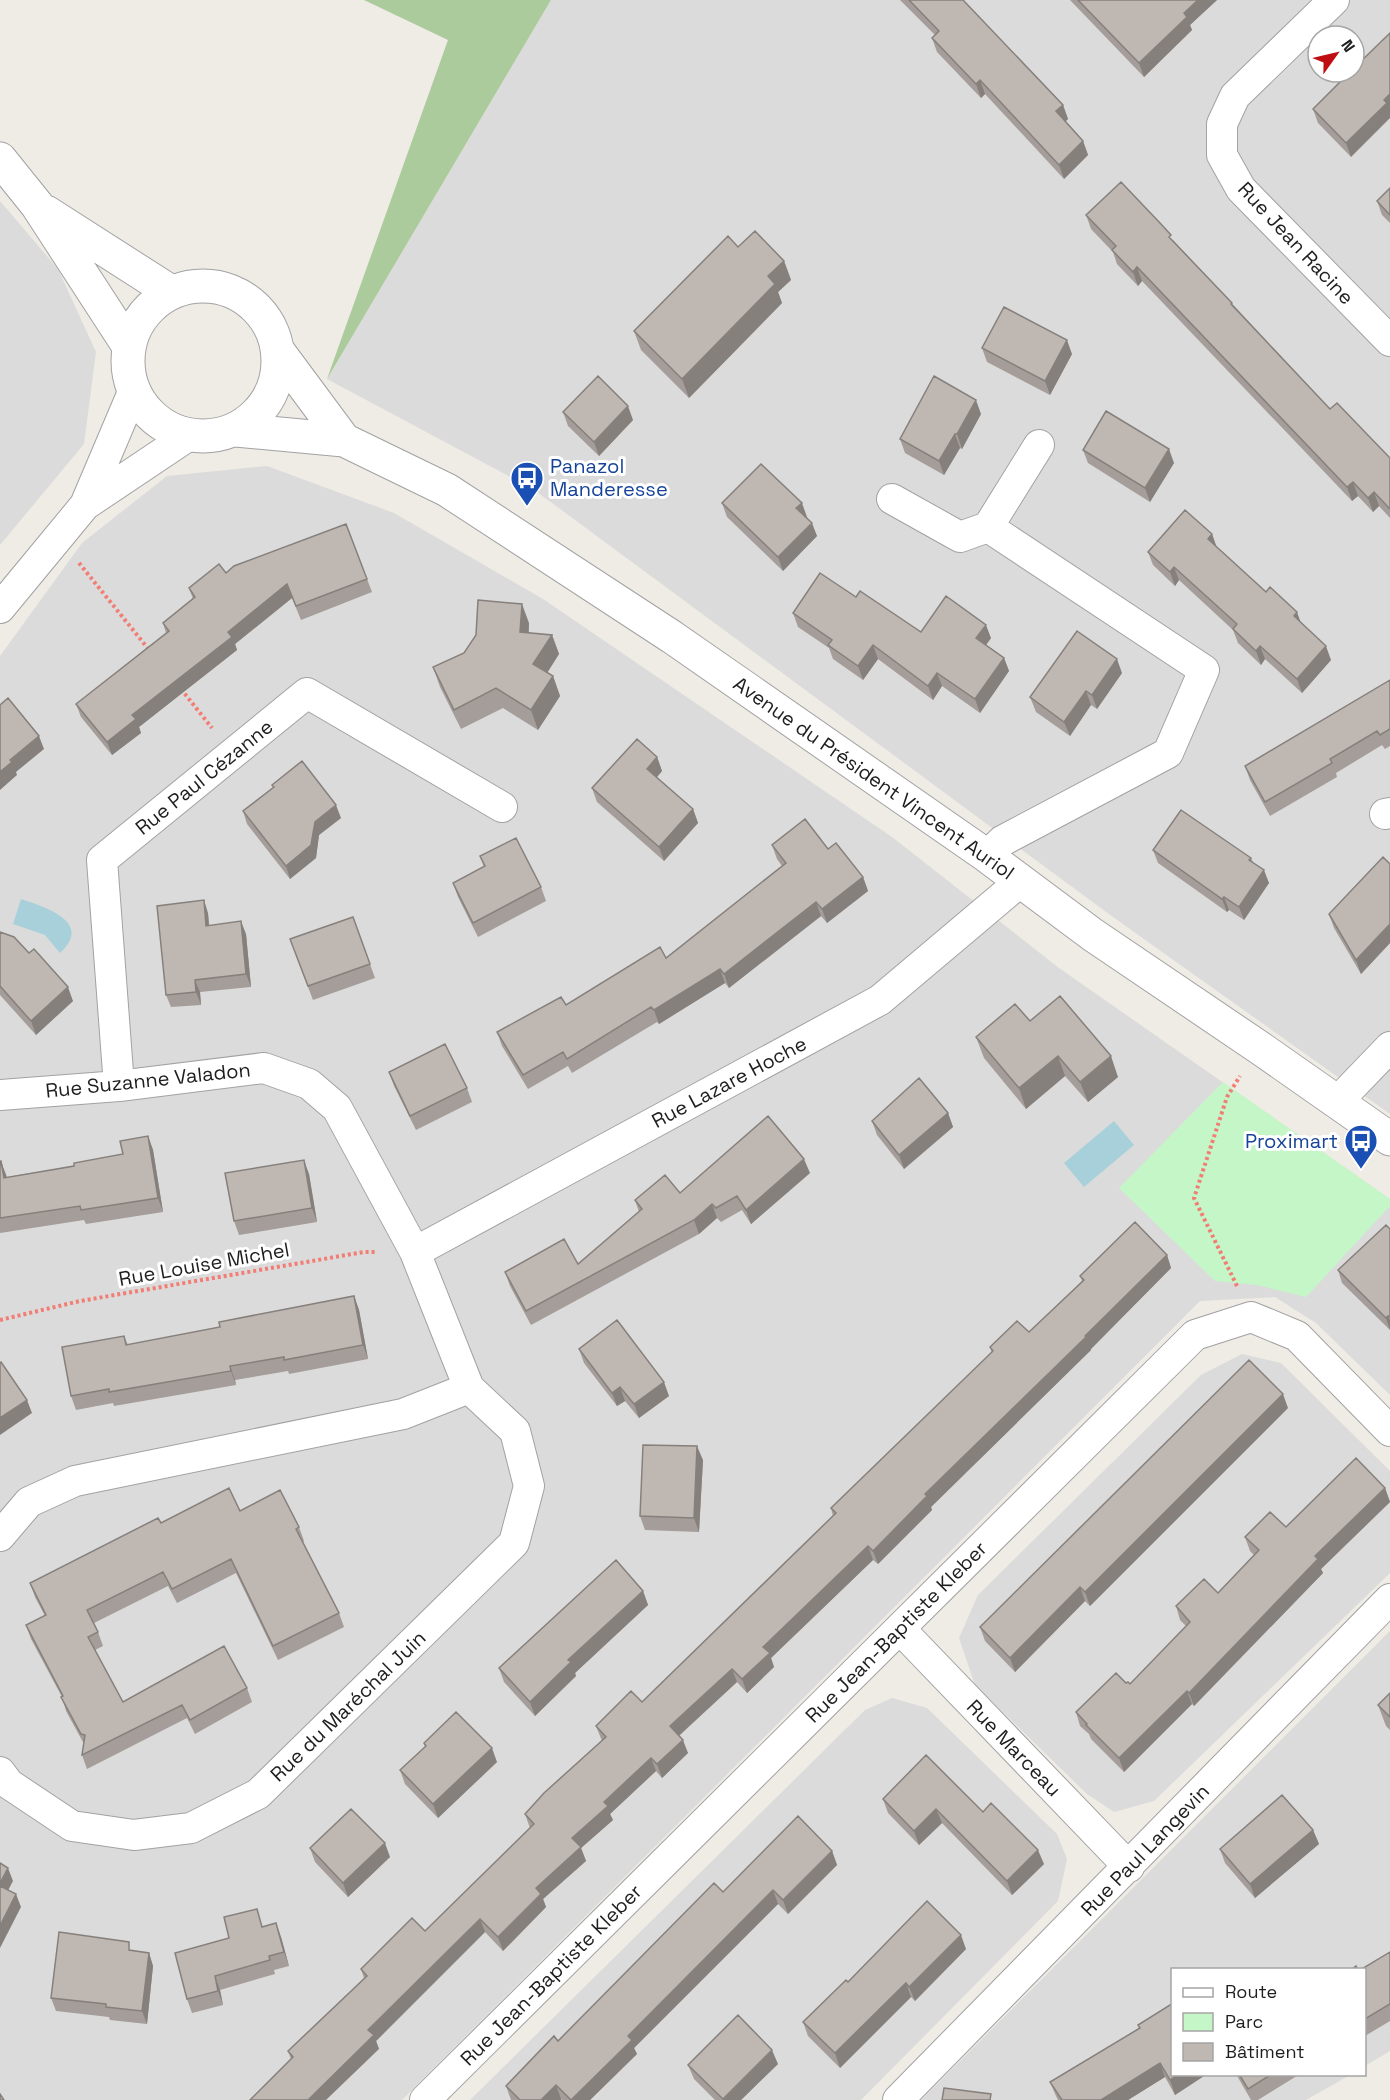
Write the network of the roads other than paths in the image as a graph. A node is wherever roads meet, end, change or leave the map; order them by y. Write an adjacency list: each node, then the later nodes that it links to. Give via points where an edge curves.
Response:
1 (1334, 0): 5 (street, Rue Jean Racine, via 1235,96 1222,124 1222,155 1241,189)
2 (0, 159): 3 (street)
3 (37, 205): 4 (street); 6 (street)
4 (171, 292): 6 (street, via 136,323); 7 (street, via 217,286 249,298 271,329)
5 (1390, 341)
6 (128, 345): 8 (street, via 127,369)
7 (278, 351): 9 (street, via 277,375 270,397 255,416); 11 (street, Avenue du Président Vincent Auriol)
8 (133, 392): 10 (street, via 146,413 165,428); 14 (street)
9 (236, 430): 10 (street, via 213,437); 11 (street, Avenue du Président Vincent Auriol)
10 (188, 436): 14 (street)
11 (344, 440): 18 (street, Avenue du Président Vincent Auriol, via 447,490 533,545)
12 (1039, 445): 15 (street)
13 (892, 499): 15 (street, via 960,537)
14 (85, 505): 16 (street)
15 (988, 527): 18 (street, via 1204,670 1168,753 1002,841)
16 (0, 608)
17 (502, 807): 21 (street, Rue Paul Cézanne, via 307,693 102,860)
18 (987, 856): 19 (street, Avenue du Président Vincent Auriol)
19 (1021, 881): 23 (street, Avenue du Président Vincent Auriol); 25 (street, Rue Lazare Hoche, via 880,1000)
20 (1390, 1047): 23 (street)
21 (119, 1086): 22 (street, Rue Suzanne Valadon); 25 (street, Rue Suzanne Valadon, via 264,1068 309,1084 337,1108)
22 (0, 1095)
23 (1337, 1102): 24 (street, Avenue du Président Vincent Auriol)
24 (1390, 1139)
25 (415, 1252): 26 (street, Rue du Maréchal Juin)
26 (469, 1388): 28 (street, via 403,1414 75,1481 28,1502); 31 (street, Rue du Maréchal Juin, via 515,1431 530,1486 514,1544 258,1794 191,1828 134,1835 72,1826 9,1784)
27 (1390, 1431): 30 (street, Rue Jean-Baptiste Kleber, via 1297,1336 1251,1317 1195,1335)
28 (0, 1536)
29 (1390, 1599): 32 (street, Rue Paul Langevin)
30 (900, 1629): 32 (street, Rue Marceau); 33 (street, Rue Jean-Baptiste Kleber)
31 (0, 1772)
32 (1129, 1868): 34 (street, Rue Paul Langevin)
33 (425, 2100)
34 (898, 2100)

